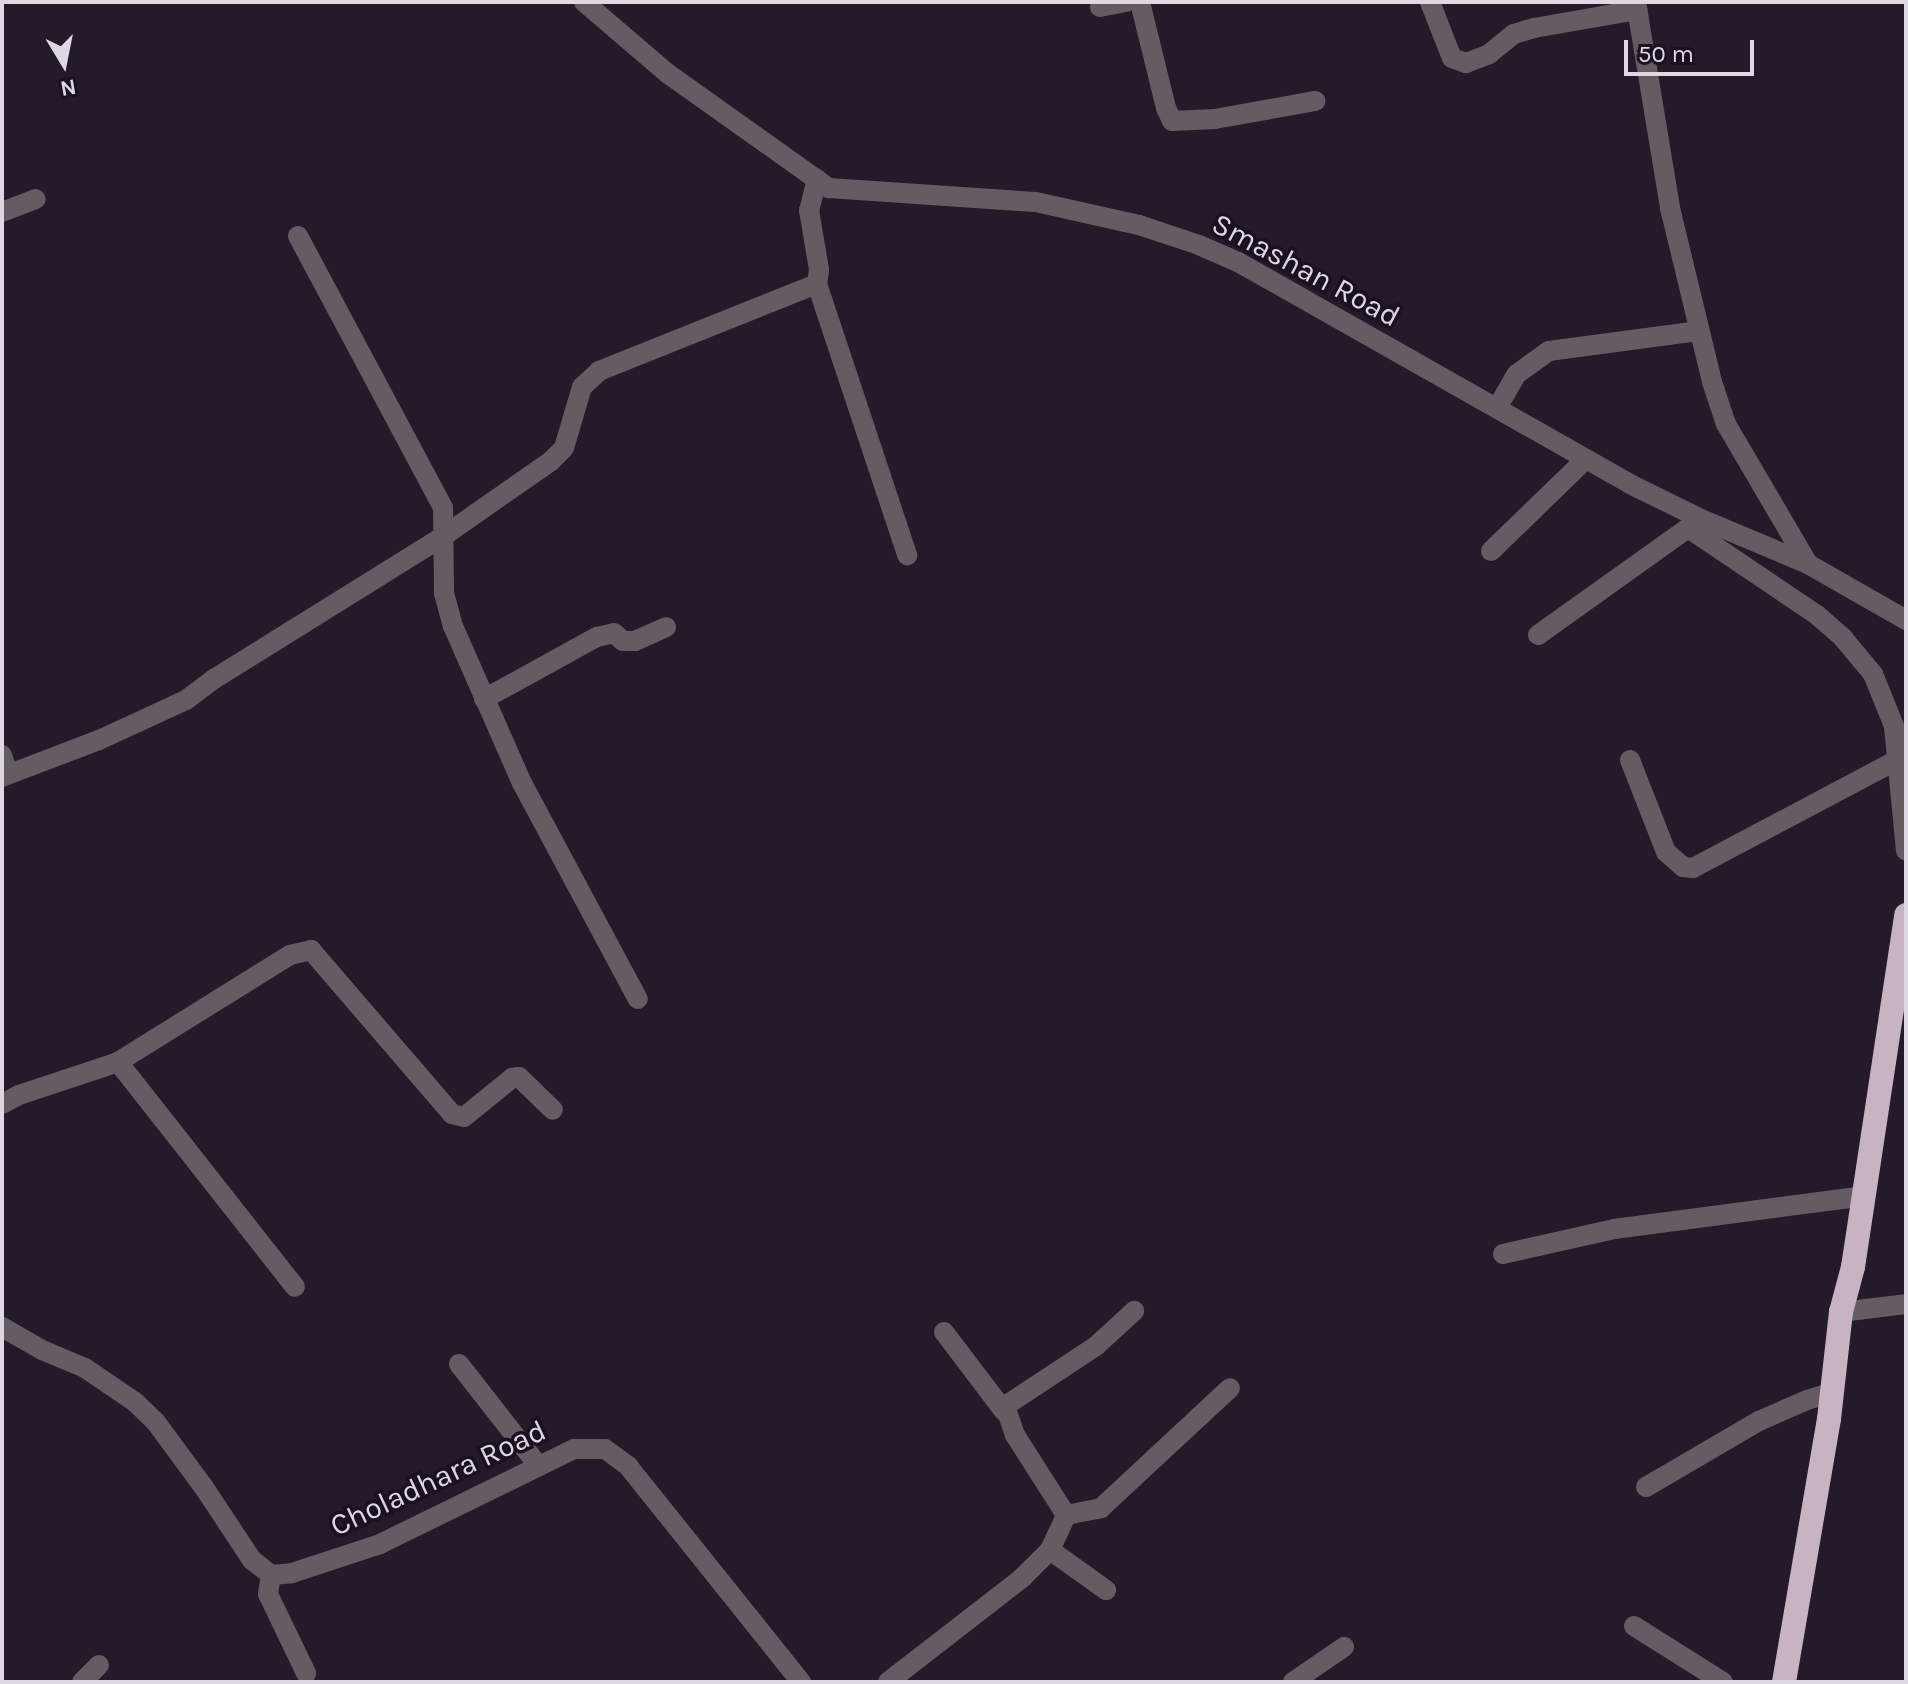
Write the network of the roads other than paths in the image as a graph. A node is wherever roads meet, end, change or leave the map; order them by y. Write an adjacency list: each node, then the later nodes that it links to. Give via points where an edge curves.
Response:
1 (584, 2): 8 (street, Smashan Road, via 667,73)
2 (1126, 2): 6 (street)
3 (1140, 2): 7 (street, via 1172,121)
4 (1430, 2): 5 (street, via 1452,58 1466,63 1489,54 1514,34)
5 (1636, 6): 13 (street, via 1670,208)
6 (1100, 7)
7 (1315, 101)
8 (817, 179): 12 (street, via 809,210); 14 (street, Smashan Road, via 829,188 1036,202 1139,225 1238,262)
9 (36, 199): 10 (street)
10 (2, 212)
11 (298, 236): 17 (street, via 443,508)
12 (817, 284): 17 (street, via 599,371 582,387 564,448); 19 (street)
13 (1698, 331): 14 (street, via 1549,351 1517,374); 20 (street, via 1726,424)
14 (1497, 408): 15 (street, Smashan Road)
15 (1586, 459): 16 (street, Smashan Road); 18 (street)
16 (1694, 523): 20 (street, Smashan Road); 23 (street); 26 (street, via 1843,638 1882,691 1894,726)
17 (445, 535): 24 (street, via 447,608); 27 (street, via 186,700 99,740)
18 (1491, 551)
19 (907, 555)
20 (1808, 564): 21 (street, Smashan Road)
21 (1906, 620)
22 (666, 627): 24 (street, via 635,641 623,641 614,633 597,637)
23 (1538, 635)
24 (484, 699): 30 (street, via 522,783)
25 (1630, 760): 26 (street, via 1666,852 1683,867 1693,868)
26 (1897, 760): 28 (street)
27 (4, 769)
28 (1906, 850)
29 (1906, 915): 34 (highway)
30 (638, 999)
31 (118, 1062): 32 (street); 33 (street, via 290,955 311,950 452,1114 464,1117 519,1077); 36 (street)
32 (2, 1104)
33 (553, 1110)
34 (1863, 1196): 35 (street, via 1614,1229); 39 (highway)
35 (1503, 1254)
36 (295, 1287)
37 (1906, 1304): 39 (street)
38 (1134, 1311): 45 (street, via 1096,1346 1009,1400)
39 (1841, 1312): 44 (highway)
40 (2, 1327): 50 (street, via 85,1368 135,1402 155,1421 252,1560)
41 (944, 1332): 45 (street)
42 (459, 1364): 46 (street)
43 (1230, 1388): 48 (street, via 1101,1508)
44 (1833, 1392): 47 (street, via 1759,1421); 61 (highway)
45 (1004, 1411): 48 (street)
46 (538, 1465): 50 (street, Choladhara Road, via 380,1544); 57 (street, Choladhara Road, via 574,1449 593,1447 616,1455)
47 (1646, 1487)
48 (1066, 1515): 49 (street)
49 (1050, 1550): 51 (street); 58 (street, via 1022,1578)
50 (271, 1575): 55 (street, via 271,1603)
51 (1106, 1590)
52 (1634, 1626): 60 (street)
53 (1344, 1647): 59 (street)
54 (99, 1665): 56 (street)
55 (306, 1673)
56 (82, 1682)
57 (801, 1682)
58 (888, 1682)
59 (1293, 1682)
60 (1723, 1682)
61 (1784, 1682)

